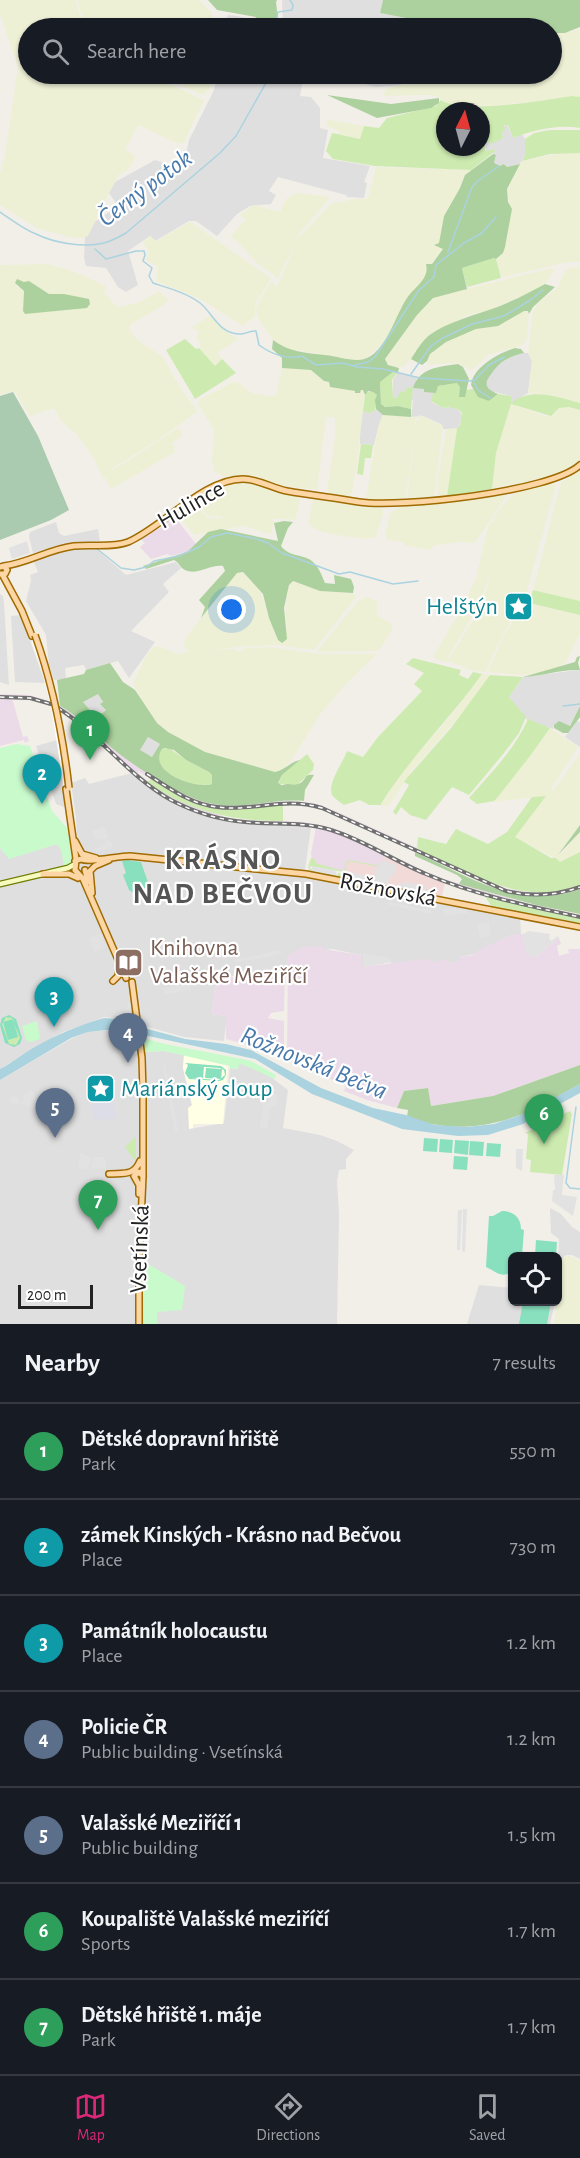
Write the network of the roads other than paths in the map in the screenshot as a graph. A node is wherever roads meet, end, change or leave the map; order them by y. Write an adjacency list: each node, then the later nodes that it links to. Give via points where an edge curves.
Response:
1 (580, 465): 2 (main road, Hulince, via 567,474 525,487 394,504 291,492 238,480 201,495 126,542 72,546)
2 (3, 569): 3 (main road, bridge, via 34,636 55,712)
3 (67, 789): 4 (main road); 7 (main road)
4 (74, 840): 6 (main road, via 84,856); 8 (main road)
5 (122, 856): 6 (main road, Rožnovská); 8 (main road, Rožnovská); 11 (main road, via 92,868); 13 (main road, Rožnovská, via 306,874)
6 (109, 857): 8 (main road, Rožnovská)
7 (75, 865): 8 (main road, via 81,872); 8 (main road, via 80,859); 9 (main road); 12 (main road)
8 (86, 867): 11 (main road)
9 (43, 874): 10 (main road); 12 (main road, via 75,876)
10 (0, 884)
11 (92, 895): 15 (main road)
12 (98, 913): 14 (main road)
13 (580, 927)
14 (104, 932): 15 (main road); 16 (main road, via 119,971)
15 (128, 980): 17 (main road, Vsetínská, via 139,1047)
16 (113, 981)
17 (141, 1161): 18 (main road, via 132,1173); 19 (main road); 20 (main road, Vsetínská)
18 (109, 1174)
19 (144, 1175): 20 (main road); 22 (main road, Vsetínská)
20 (136, 1177): 23 (main road, Vsetínská)
21 (145, 1258): 22 (main road)
22 (138, 1265): 23 (main road, Vsetínská)
23 (139, 1322)

